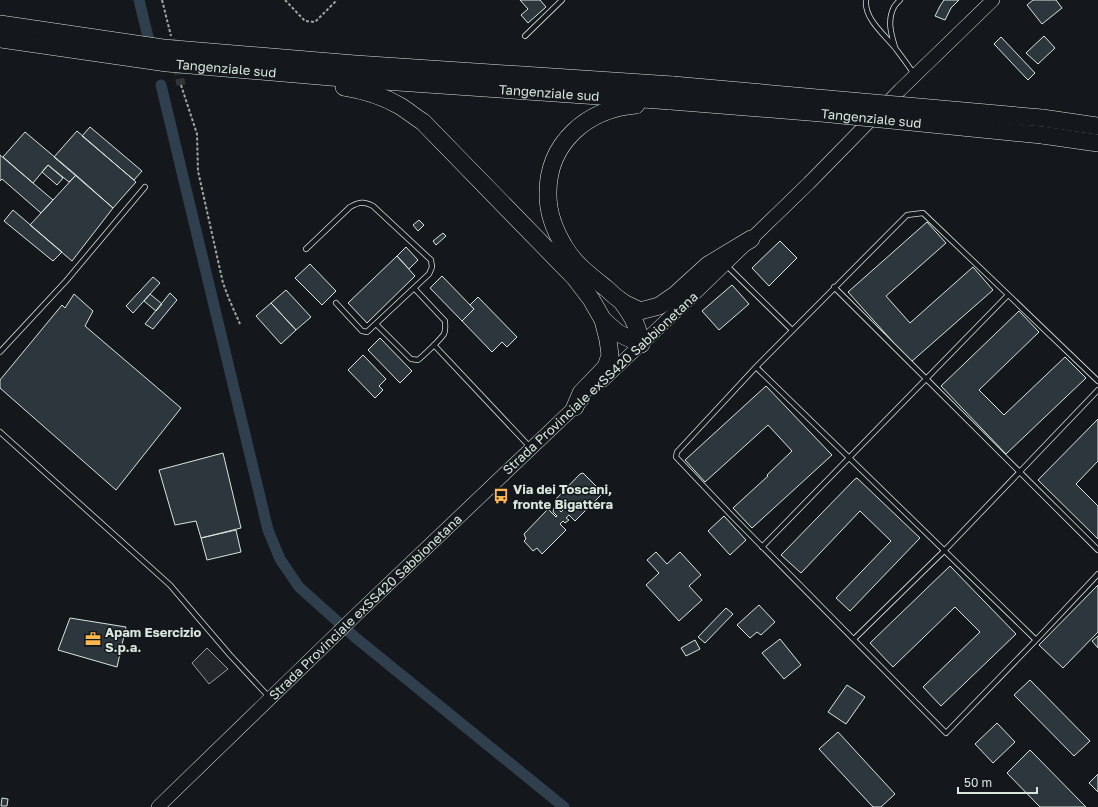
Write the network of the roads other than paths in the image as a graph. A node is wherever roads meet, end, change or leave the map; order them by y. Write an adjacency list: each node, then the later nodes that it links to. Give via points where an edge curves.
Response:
1 (562, 0): 6 (lane)
2 (866, 0): 8 (lane, via 866,10 880,32)
3 (900, 0): 8 (lane, via 894,7 891,17 890,32)
4 (993, 0): 10 (main road, Strada Provinciale exSS420 Sabbionetana)
5 (0, 24): 11 (highway, Tangenziale sud, via 171,49 355,64)
6 (525, 36)
7 (0, 39): 9 (highway, Tangenziale sud)
8 (895, 48): 10 (lane)
9 (167, 63): 11 (highway, Tangenziale sud, via 362,80); 23 (highway, via 360,90 399,106 423,122 575,278)
10 (916, 75): 15 (main road, Strada Provinciale exSS420 Sabbionetana)
11 (672, 97): 12 (highway, Tangenziale sud, bridge, via 1042,118); 13 (highway, Tangenziale sud, bridge); 21 (highway, via 646,105 623,106 586,121 561,146 553,162 548,194 555,229 565,248 584,270)
12 (1098, 124)
13 (1098, 143)
14 (146, 187): 28 (lane, via 66,281)
15 (751, 239): 17 (main road, Strada Provinciale exSS420 Sabbionetana); 21 (highway, via 708,266 659,306 640,311)
16 (306, 249): 19 (lane, via 350,207 356,203 368,203 431,260 429,274)
17 (725, 264): 25 (lane); 26 (main road, Strada Provinciale exSS420 Sabbionetana)
18 (834, 287): 20 (lane, via 907,215 923,213); 25 (lane); 30 (lane)
19 (414, 288): 24 (lane); 27 (lane, via 444,322 444,335)
20 (1008, 295): 30 (lane); 31 (lane)
21 (622, 302): 26 (highway, via 633,317)
22 (336, 303): 24 (lane, via 362,331 367,332)
23 (603, 320): 26 (highway, via 618,333); 33 (highway, via 610,355 606,367 581,393)
24 (376, 324): 27 (lane, via 411,359 418,360)
25 (792, 330): 29 (lane)
26 (641, 344): 33 (main road, Strada Provinciale exSS420 Sabbionetana)
27 (434, 345): 35 (lane)
28 (0, 352)
29 (756, 367): 36 (lane); 38 (lane, via 677,452 676,458)
30 (926, 379): 36 (lane); 37 (lane)
31 (1098, 381)
32 (1098, 390): 37 (lane)
33 (575, 407): 35 (main road, Strada Provinciale exSS420 Sabbionetana)
34 (0, 432): 44 (lane, via 170,585)
35 (531, 449): 44 (main road, Strada Provinciale exSS420 Sabbionetana)
36 (849, 458): 38 (lane); 40 (lane)
37 (1019, 472): 39 (lane); 40 (lane)
38 (762, 547): 42 (lane)
39 (1098, 550)
40 (944, 551): 42 (lane); 43 (lane)
41 (1098, 574): 43 (lane)
42 (854, 639): 43 (lane, via 946,733)
43 (1036, 640)
44 (270, 698): 45 (main road, Strada Provinciale exSS420 Sabbionetana)
45 (158, 807)

